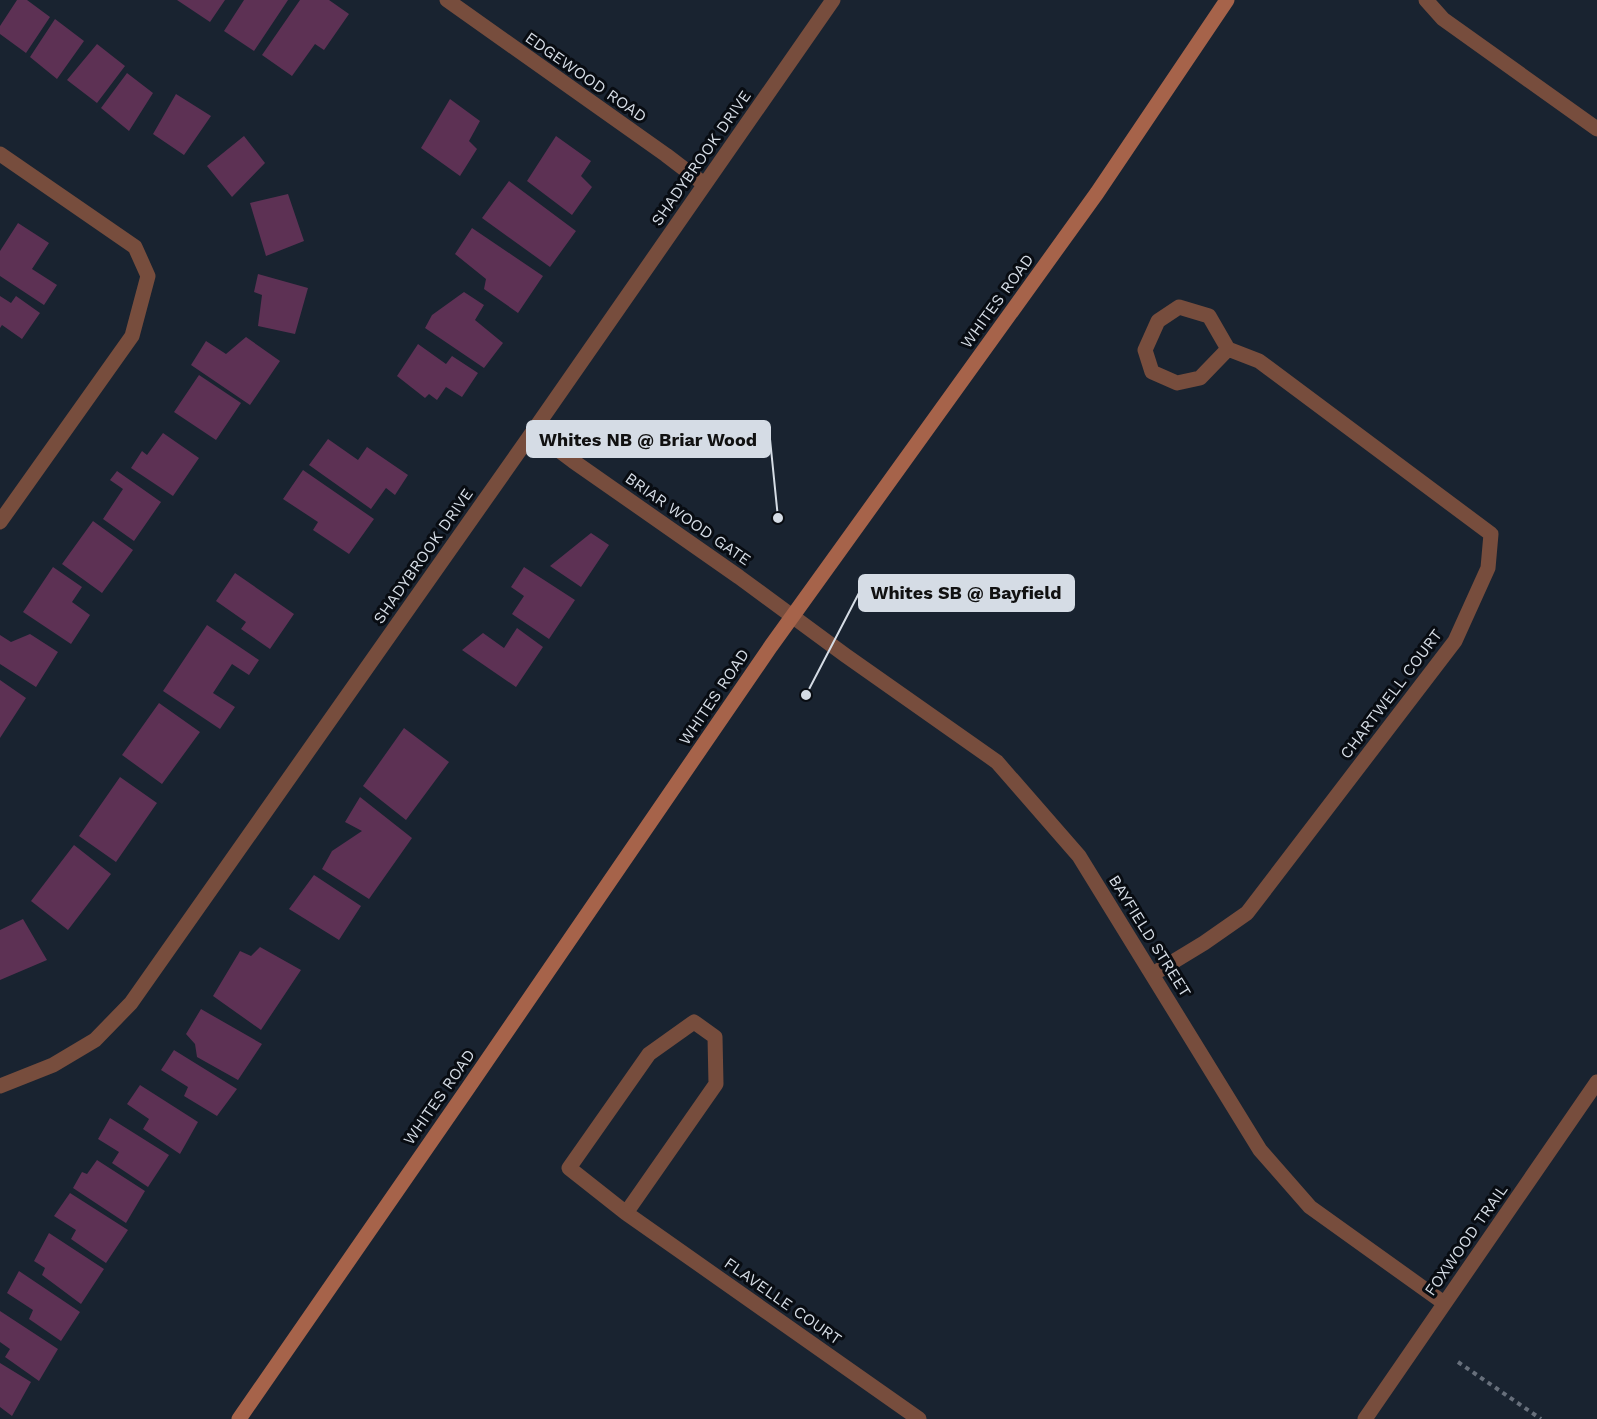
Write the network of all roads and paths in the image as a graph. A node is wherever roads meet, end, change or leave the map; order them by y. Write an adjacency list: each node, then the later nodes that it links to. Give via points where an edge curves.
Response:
1 (447, 0): 7 (street, EDGEWOOD ROAD)
2 (833, 0): 7 (street, SHADYBROOK DRIVE)
3 (1227, 0): 11 (main road, WHITES ROAD, via 1097,193)
4 (1425, 0): 5 (street, via 1443,19)
5 (1597, 129)
6 (0, 154): 10 (street, via 135,247 147,276 132,336)
7 (704, 184): 9 (street, SHADYBROOK DRIVE)
8 (1228, 349): 8 (street, via 1200,378 1177,383 1152,372 1145,350 1158,321 1179,307 1209,315); 12 (street, CHARTWELL COURT, via 1258,361 1491,534 1488,568 1455,640 1247,913)
9 (533, 431): 11 (street, BRIAR WOOD GATE); 14 (street, SHADYBROOK DRIVE, via 131,1003 95,1040 53,1065)
10 (0, 522)
11 (794, 616): 12 (street, BAYFIELD STREET, via 997,762 1079,856); 18 (main road, WHITES ROAD)
12 (1153, 975): 16 (street, BAYFIELD STREET, via 1260,1150 1310,1207)
13 (1597, 1082): 16 (street, FOXWOOD TRAIL)
14 (0, 1086)
15 (626, 1213): 15 (street, FLAVELLE COURT, via 716,1084 715,1037 694,1022 648,1054 569,1168); 19 (street, FLAVELLE COURT)
16 (1444, 1303): 20 (street, FOXWOOD TRAIL)
17 (1458, 1362): 21 (path)
18 (239, 1419)
19 (919, 1419)
20 (1365, 1419)
21 (1541, 1419)

